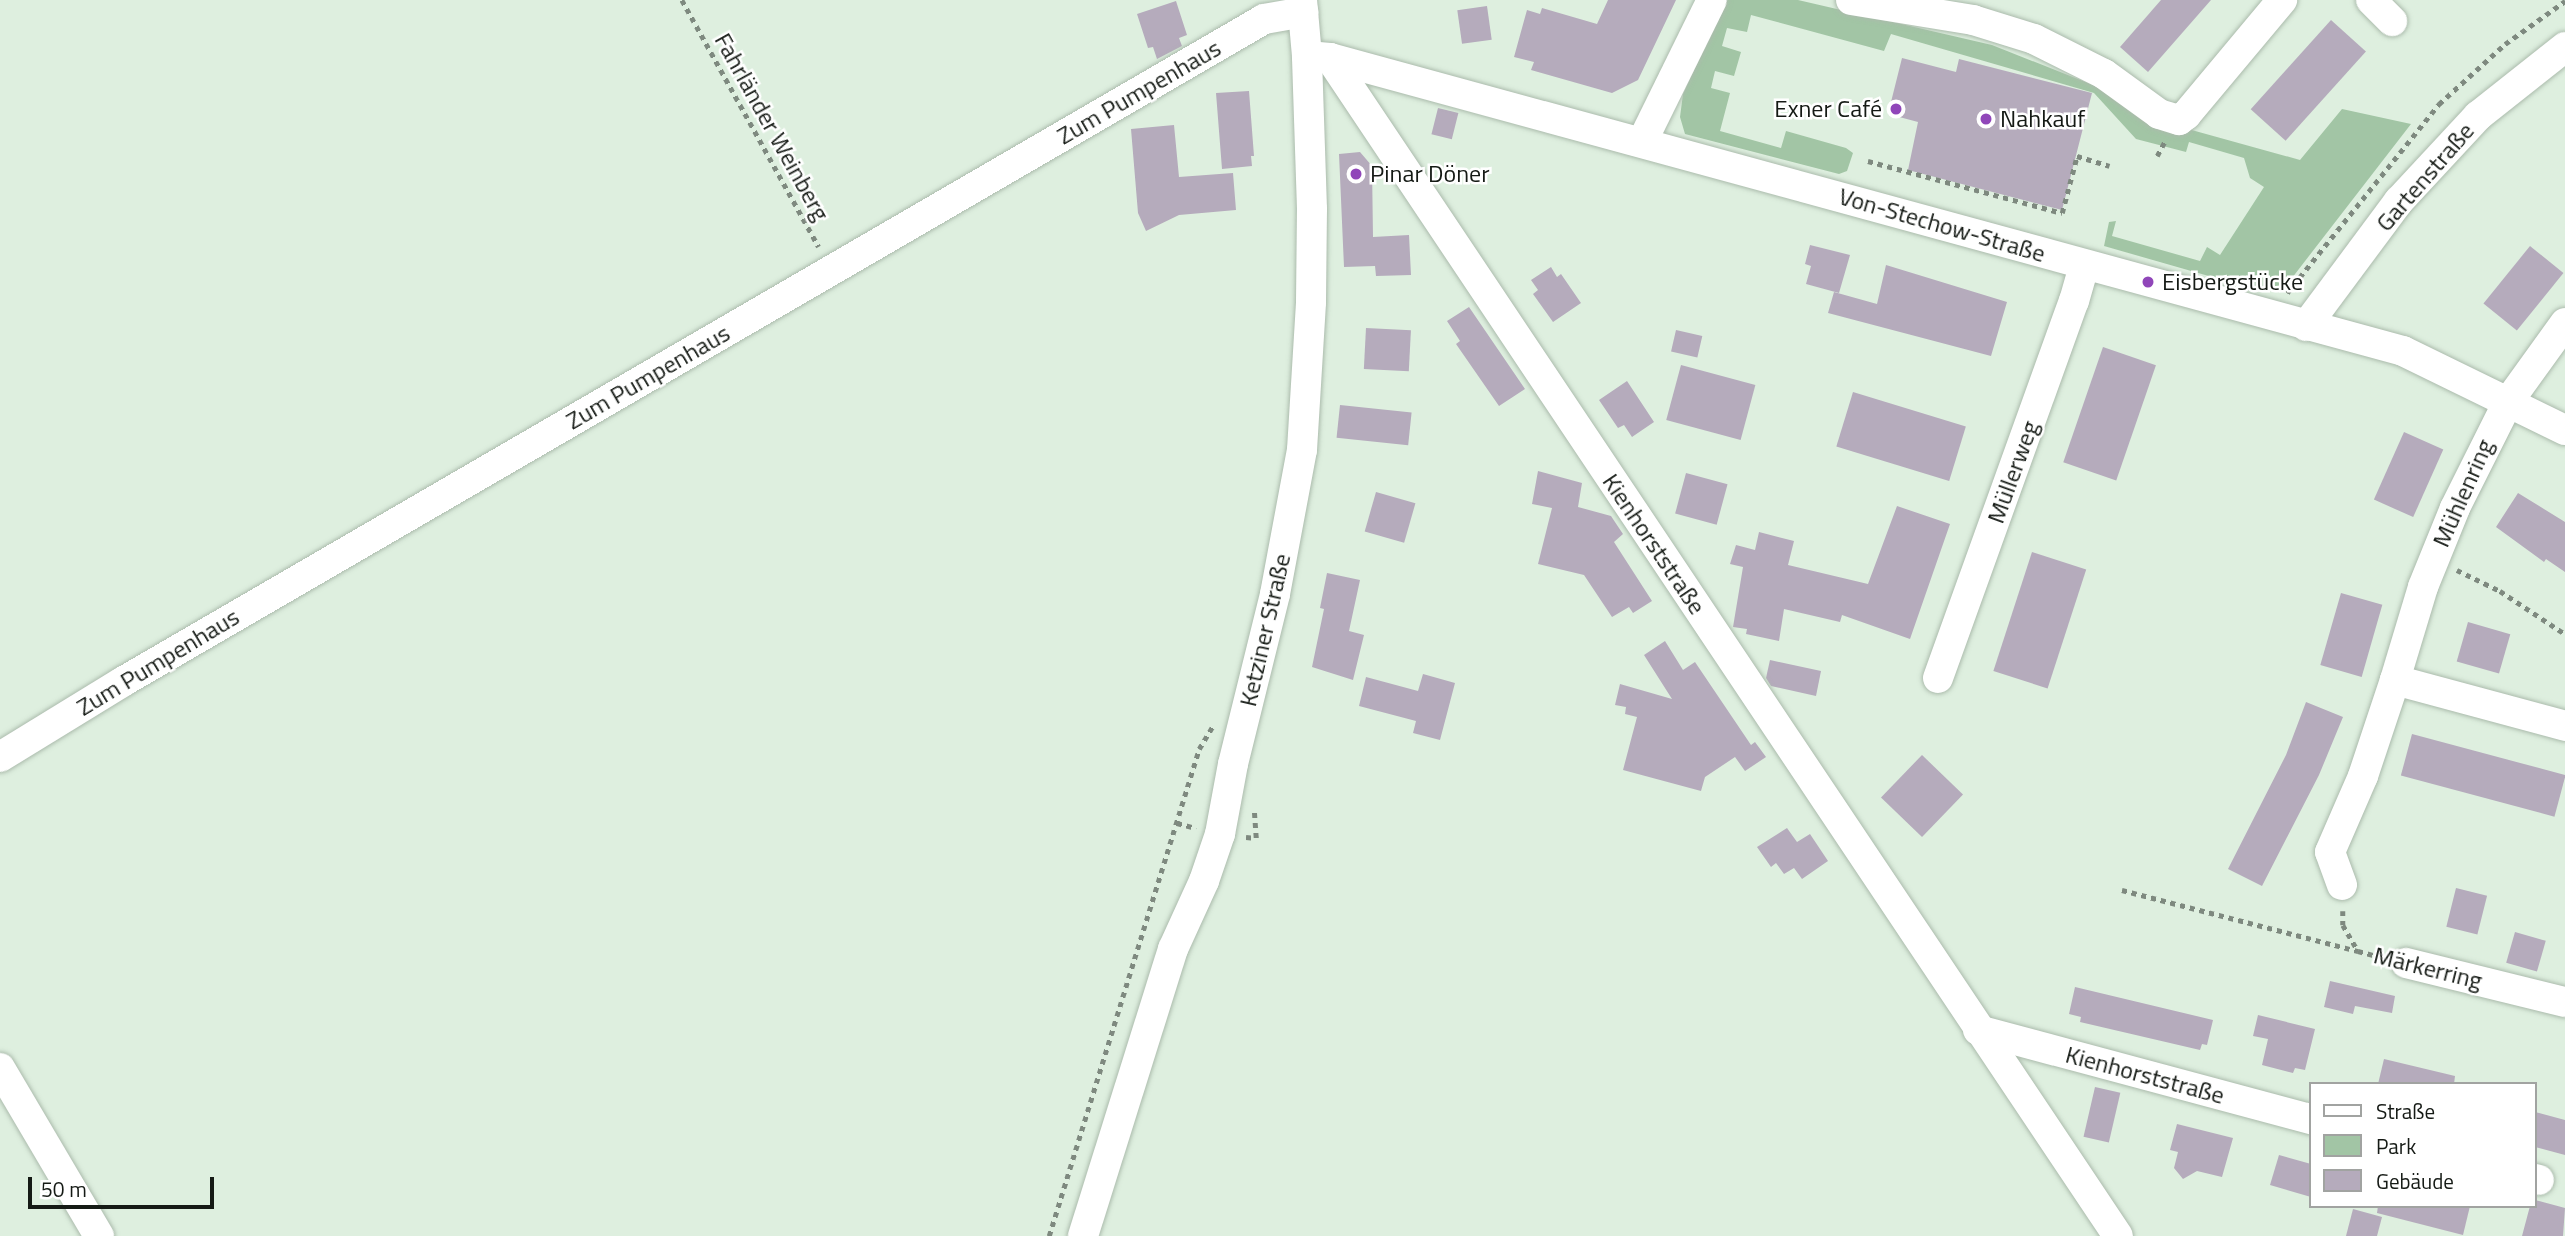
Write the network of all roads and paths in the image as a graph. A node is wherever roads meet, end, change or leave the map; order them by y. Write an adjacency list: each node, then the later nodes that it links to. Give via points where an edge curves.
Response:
1 (682, 0): 14 (path, Fahrländer Weinberg)
2 (1712, 0): 10 (street)
3 (1851, 0): 4 (street, via 1973,20 2034,39 2104,74 2159,114 2179,120)
4 (2282, 0)
5 (2371, 0): 7 (street)
6 (1303, 6): 9 (street, Ketziner Straße); 14 (street, Zum Pumpenhaus, via 1264,19)
7 (2392, 21)
8 (2565, 47): 16 (street, Gartenstraße, via 2478,116 2399,201)
9 (1319, 57): 10 (street, Von-Stechow-Straße); 23 (street, Ketziner Straße, via 1302,450 1275,594); 31 (street, Kienhorststraße)
10 (1642, 142): 13 (street, Von-Stechow-Straße)
11 (1868, 161): 12 (path, via 2062,213 2077,156)
12 (2109, 166)
13 (2084, 265): 16 (street, Von-Stechow-Straße); 21 (street, Müllerweg)
14 (832, 271): 25 (street, Zum Pumpenhaus)
15 (2565, 323): 17 (street, Mühlenring)
16 (2306, 326): 17 (street, Von-Stechow-Straße, via 2403,351)
17 (2508, 402): 18 (street, Von-Stechow-Straße); 19 (street, Mühlenring)
18 (2565, 430)
19 (2433, 560): 20 (path, via 2500,591); 22 (street, Mühlenring)
20 (2565, 634)
21 (1938, 678)
22 (2395, 680): 24 (street); 26 (street, Mühlenring, via 2363,776 2330,852)
23 (1244, 719): 35 (path, via 1230,717 1213,724 1199,749); 36 (street, Ketziner Straße, via 1220,834 1173,949)
24 (2565, 726)
25 (0, 757)
26 (2342, 885): 28 (path, Märkerring, via 2343,925)
27 (2122, 890): 28 (path)
28 (2357, 951): 29 (path, Märkerring)
29 (2406, 964): 30 (street, Märkerring)
30 (2565, 1002)
31 (1978, 1030): 33 (street, Kienhorststraße); 37 (street, Kienhorststraße)
32 (0, 1068): 34 (street)
33 (2310, 1119)
34 (99, 1236)
35 (1049, 1236)
36 (1083, 1236)
37 (2118, 1236)

